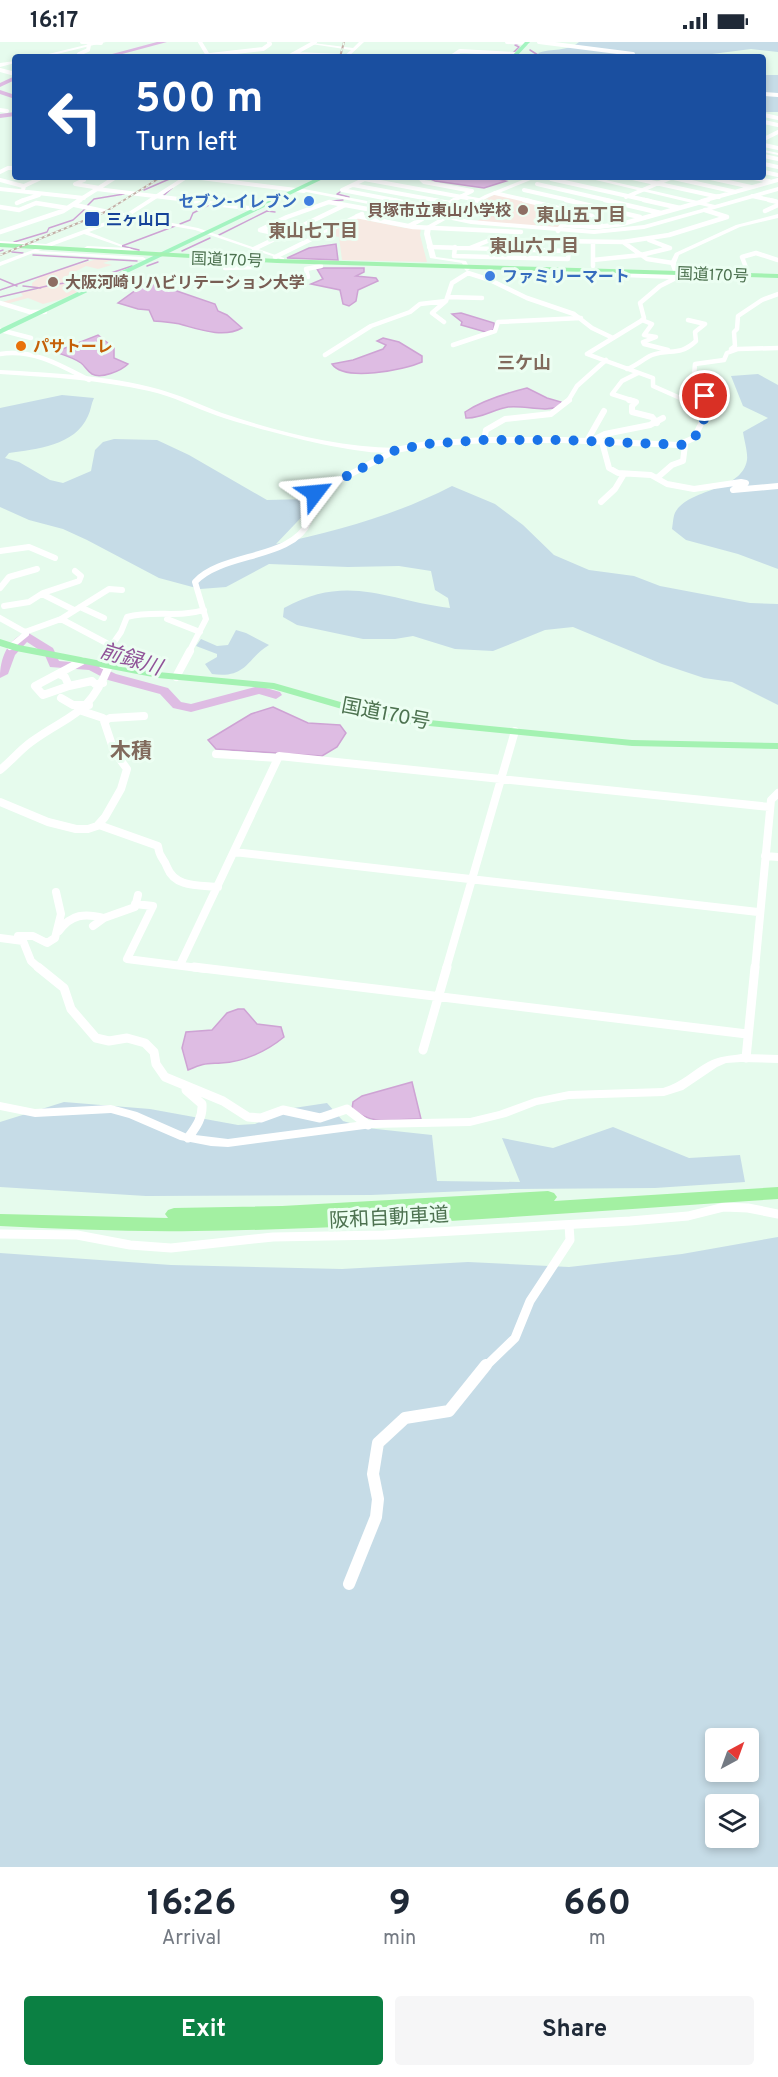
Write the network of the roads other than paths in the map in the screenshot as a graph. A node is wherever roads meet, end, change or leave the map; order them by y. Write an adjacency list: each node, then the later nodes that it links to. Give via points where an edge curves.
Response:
1 (82, 42): 2 (street)
2 (102, 42): 9 (main road)
3 (269, 42): 11 (street, via 263,49)
4 (362, 42): 10 (street)
5 (507, 42): 6 (street)
6 (529, 42): 19 (main road)
7 (539, 42): 20 (street)
8 (314, 43): 10 (street); 15 (street)
9 (89, 45): 12 (main road); 13 (street)
10 (354, 49): 16 (street)
11 (239, 52): 14 (street)
12 (51, 54)
13 (79, 54)
14 (224, 54)
15 (293, 54)
16 (348, 54)
17 (456, 54): 18 (street)
18 (494, 54)
19 (518, 54)
20 (633, 54)
21 (0, 110): 22 (street)
22 (7, 111)
23 (0, 180): 51 (street)
24 (37, 180): 51 (street)
25 (84, 180): 54 (street, via 75,184)
26 (112, 180): 54 (street)
27 (182, 180): 64 (street)
28 (218, 180): 56 (street)
29 (319, 180): 56 (main road)
30 (324, 180): 56 (main road)
31 (363, 180): 49 (street)
32 (374, 180): 46 (street)
33 (392, 180): 46 (street)
34 (422, 180): 68 (street, via 472,191)
35 (527, 180): 59 (street)
36 (548, 180): 47 (street)
37 (562, 180): 66 (street)
38 (599, 180): 58 (street)
39 (641, 180): 48 (street)
40 (665, 180): 48 (street)
41 (684, 180): 60 (street)
42 (720, 180): 50 (street)
43 (762, 180): 45 (street)
44 (778, 180): 45 (street)
45 (772, 182): 50 (street)
46 (385, 183): 68 (street)
47 (537, 184): 57 (street); 73 (street)
48 (658, 184): 58 (street); 70 (street)
49 (352, 185): 62 (street, via 342,190); 75 (street)
50 (754, 187): 60 (street)
51 (23, 188): 53 (street); 61 (street)
52 (0, 189): 53 (street)
53 (12, 189): 63 (street)
54 (99, 189): 64 (street); 69 (street)
55 (778, 189): 67 (street)
56 (301, 190): 71 (street); 84 (main road); 103 (main road)
57 (524, 190): 65 (street); 83 (street)
58 (643, 190): 66 (street); 76 (street)
59 (495, 192): 65 (street); 72 (street)
60 (737, 192): 70 (street)
61 (44, 193): 69 (street); 74 (street)
62 (364, 195): 71 (street); 75 (street, via 438,209)
63 (3, 196)
64 (158, 196): 84 (street); 91 (street)
65 (509, 196): 89 (street)
66 (627, 196): 73 (street); 86 (street)
67 (752, 196): 77 (street); 81 (street)
68 (460, 197): 72 (street); 75 (street)
69 (84, 198): 79 (street)
70 (719, 198): 76 (street)
71 (355, 200): 80 (street); 94 (street)
72 (478, 200): 94 (street)
73 (614, 202): 83 (street); 90 (street)
74 (17, 203)
75 (449, 203)
76 (700, 203): 81 (street); 86 (street)
77 (778, 204): 88 (street)
78 (0, 205): 82 (street, via 19,210 36,203)
79 (75, 205): 82 (street); 91 (street)
80 (345, 205): 85 (street); 104 (street); 104 (street, via 329,202 260,230)
81 (716, 207): 87 (street)
82 (68, 208): 101 (street)
83 (599, 208): 89 (street); 95 (street)
84 (256, 209): 103 (main road)
85 (370, 209): 92 (street); 96 (street, via 422,219)
86 (682, 209): 90 (street)
87 (705, 210): 100 (street, via 630,230); 105 (street, via 727,217)
88 (765, 211)
89 (584, 214): 97 (street)
90 (665, 214): 95 (street)
91 (126, 216): 102 (street); 103 (street)
92 (357, 216): 96 (street); 115 (street)
93 (778, 216): 130 (street, via 716,235 677,254)
94 (447, 217): 98 (street); 99 (street)
95 (641, 218): 97 (street)
96 (409, 226): 98 (street)
97 (602, 226): 100 (street, via 562,225)
98 (429, 227): 99 (street); 116 (street)
99 (522, 230): 100 (street); 107 (street)
100 (558, 231)
101 (0, 232)
102 (84, 232): 114 (street); 120 (street)
103 (209, 234): 119 (street); 124 (main road)
104 (284, 235): 106 (street)
105 (648, 239): 110 (street); 125 (street, via 670,248)
106 (272, 240): 108 (street); 119 (street)
107 (517, 240): 109 (street); 118 (street, via 490,240)
108 (280, 242)
109 (570, 242): 111 (street); 121 (street)
110 (623, 242): 111 (street); 125 (street)
111 (593, 243): 125 (street, via 593,263)
112 (289, 244): 115 (street)
113 (1, 245): 114 (street); 123 (highway); 127 (highway); 128 (highway, 国道170号)
114 (48, 246): 120 (street); 122 (street)
115 (298, 246): 126 (street)
116 (429, 247): 117 (street); 136 (street, via 435,260 464,262)
117 (455, 248): 118 (street); 121 (street, via 454,256 568,259)
118 (470, 248): 121 (street)
119 (254, 249): 126 (street)
120 (123, 250): 123 (street)
121 (569, 250)
122 (31, 252): 127 (street); 131 (street)
123 (137, 253): 124 (highway)
124 (166, 254): 126 (highway); 127 (main road)
125 (641, 255): 130 (street, via 651,261)
126 (279, 258): 133 (highway)
127 (149, 260): 132 (highway); 147 (main road)
128 (217, 260): 133 (highway, 国道170号); 134 (highway, 国道170号)
129 (778, 260): 139 (street, via 752,253 742,257 747,270)
130 (673, 263): 140 (street)
131 (0, 264)
132 (257, 264): 133 (highway); 135 (street)
133 (320, 264): 134 (highway); 136 (highway, 国道170号); 142 (street, via 306,269)
134 (359, 266): 136 (highway, 国道170号)
135 (225, 268)
136 (467, 269): 137 (highway, 国道170号); 138 (highway, 国道170号); 145 (street, via 452,283); 148 (street, via 521,296)
137 (523, 271): 138 (highway, 国道170号); 140 (street)
138 (617, 272): 141 (highway, 国道170号)
139 (733, 273): 140 (street); 141 (street)
140 (677, 274): 149 (street, via 678,279 660,286 639,303 644,312)
141 (778, 276)
142 (308, 277)
143 (778, 294): 159 (street, via 738,316)
144 (482, 298): 145 (street)
145 (447, 299): 151 (street, via 432,313); 162 (street, via 420,303 407,314 371,326)
146 (0, 303): 147 (street)
147 (45, 312): 152 (main road)
148 (581, 318): 153 (street, via 498,322 495,331); 155 (street)
149 (642, 320): 155 (street); 161 (street, via 652,324 644,334 656,337 644,344)
150 (688, 320): 161 (street, via 705,324 695,332 696,341 691,347)
151 (444, 322)
152 (1, 331): 154 (street)
153 (472, 337): 156 (street); 157 (street)
154 (32, 338)
155 (613, 338): 163 (street, via 587,354)
156 (474, 344)
157 (453, 345)
158 (778, 348): 159 (street)
159 (733, 350): 168 (street, via 723,360 695,364 695,390 706,398)
160 (0, 354): 167 (street, via 40,355)
161 (675, 354): 164 (street, via 651,355)
162 (325, 355)
163 (606, 360): 164 (street); 172 (street, via 577,386 567,403 551,414 501,421 486,430)
164 (627, 369): 166 (street)
165 (0, 372): 167 (street)
166 (638, 373): 168 (street, via 653,378 653,386); 171 (street, via 622,381 612,394 636,402 632,412 652,417)
167 (90, 380): 176 (street, via 155,390 221,414 314,439)
168 (700, 407): 175 (street, via 706,414 692,442)
169 (604, 411): 173 (street)
170 (663, 418): 171 (street)
171 (657, 423): 173 (street)
172 (484, 440): 173 (street); 176 (street)
173 (587, 440): 174 (street)
174 (602, 442): 175 (street); 177 (street, via 609,468)
175 (685, 445): 178 (street, via 683,461)
176 (396, 450): 190 (street, via 315,493 309,522 293,539 197,577)
177 (624, 474): 178 (street); 180 (street)
178 (657, 477): 179 (street, via 667,484 694,489 741,482 746,484 733,490)
179 (778, 486)
180 (601, 502)
181 (0, 551): 182 (street, via 27,545)
182 (55, 558)
183 (37, 569): 185 (street, via 9,577)
184 (75, 571): 187 (street, via 81,576 79,581)
185 (0, 588)
186 (122, 590): 189 (street, via 109,589)
187 (42, 594): 188 (street, via 29,602); 189 (street)
188 (2, 604): 195 (street)
189 (77, 608): 192 (street); 193 (street)
190 (204, 610): 197 (street, via 206,619); 199 (street, via 190,615 146,612 127,617 124,632)
191 (0, 618): 195 (street)
192 (104, 618)
193 (61, 619): 196 (street); 199 (street)
194 (167, 619): 197 (street)
195 (9, 621): 196 (street)
196 (25, 632): 198 (street)
197 (200, 632): 203 (street)
198 (9, 646): 200 (highway, 国道170号)
199 (112, 646): 201 (street, via 105,654)
200 (82, 661): 201 (highway, 国道170号); 202 (street)
201 (106, 665): 203 (highway, 国道170号); 204 (street)
202 (59, 674): 205 (street); 205 (street, via 35,686 43,695)
203 (176, 677): 211 (highway, 国道170号, via 274,686 387,717)
204 (103, 682): 205 (street); 207 (street)
205 (69, 686)
206 (61, 698): 207 (street, via 73,705)
207 (89, 705): 208 (street)
208 (82, 711): 210 (street); 215 (street, via 18,751)
209 (144, 716): 210 (street)
210 (104, 721): 220 (street, via 114,751 127,769 116,799)
211 (514, 731): 212 (highway, 国道170号, via 661,745); 216 (street)
212 (778, 746)
213 (216, 754): 214 (street)
214 (278, 758): 216 (street); 221 (street)
215 (0, 770)
216 (501, 779): 219 (street); 224 (street)
217 (778, 793): 219 (street)
218 (0, 802): 220 (street, via 65,826)
219 (770, 807): 222 (street)
220 (99, 825): 225 (street, via 158,846 159,857 170,877)
221 (234, 852): 224 (street); 225 (street)
222 (765, 856): 223 (street); 227 (street)
223 (778, 857)
224 (472, 879): 227 (street); 233 (street)
225 (218, 887): 232 (street)
226 (56, 892): 230 (street, via 61,914)
227 (759, 912): 234 (street)
228 (104, 918): 229 (street); 230 (street, via 83,914 69,919); 232 (street, via 135,907 136,899 153,906 127,959)
229 (93, 926)
230 (56, 936): 231 (street, via 50,943 33,936)
231 (0, 937): 238 (street, via 23,941 31,961 64,988 71,1009 96,1038 127,1038 145,1043 154,1052 159,1071)
232 (180, 965): 233 (street)
233 (438, 996): 234 (street); 235 (street)
234 (747, 1034): 236 (street)
235 (423, 1050)
236 (746, 1058): 237 (street); 240 (street, via 713,1064 690,1081 664,1092 553,1097 470,1122)
237 (778, 1059)
238 (176, 1083): 240 (street, via 223,1101 248,1117 261,1118 283,1110 320,1118 347,1109); 241 (street, via 202,1104 200,1122)
239 (0, 1106): 241 (street, via 36,1113 111,1109)
240 (368, 1125): 241 (street, via 240,1142)
241 (188, 1138)
242 (778, 1184): 244 (highway, 阪和自動車道, via 282,1212 142,1215)
243 (778, 1193): 246 (highway, 阪和自動車道, via 332,1221 196,1224)
244 (0, 1210)
245 (778, 1214): 247 (street, via 724,1207 688,1216)
246 (0, 1220)
247 (569, 1225): 248 (street, via 273,1237 171,1248 76,1235); 249 (street, via 570,1240 530,1301 509,1346 480,1371 449,1411 405,1418 378,1443 373,1474 378,1499 376,1517)
248 (0, 1234)
249 (349, 1584)

